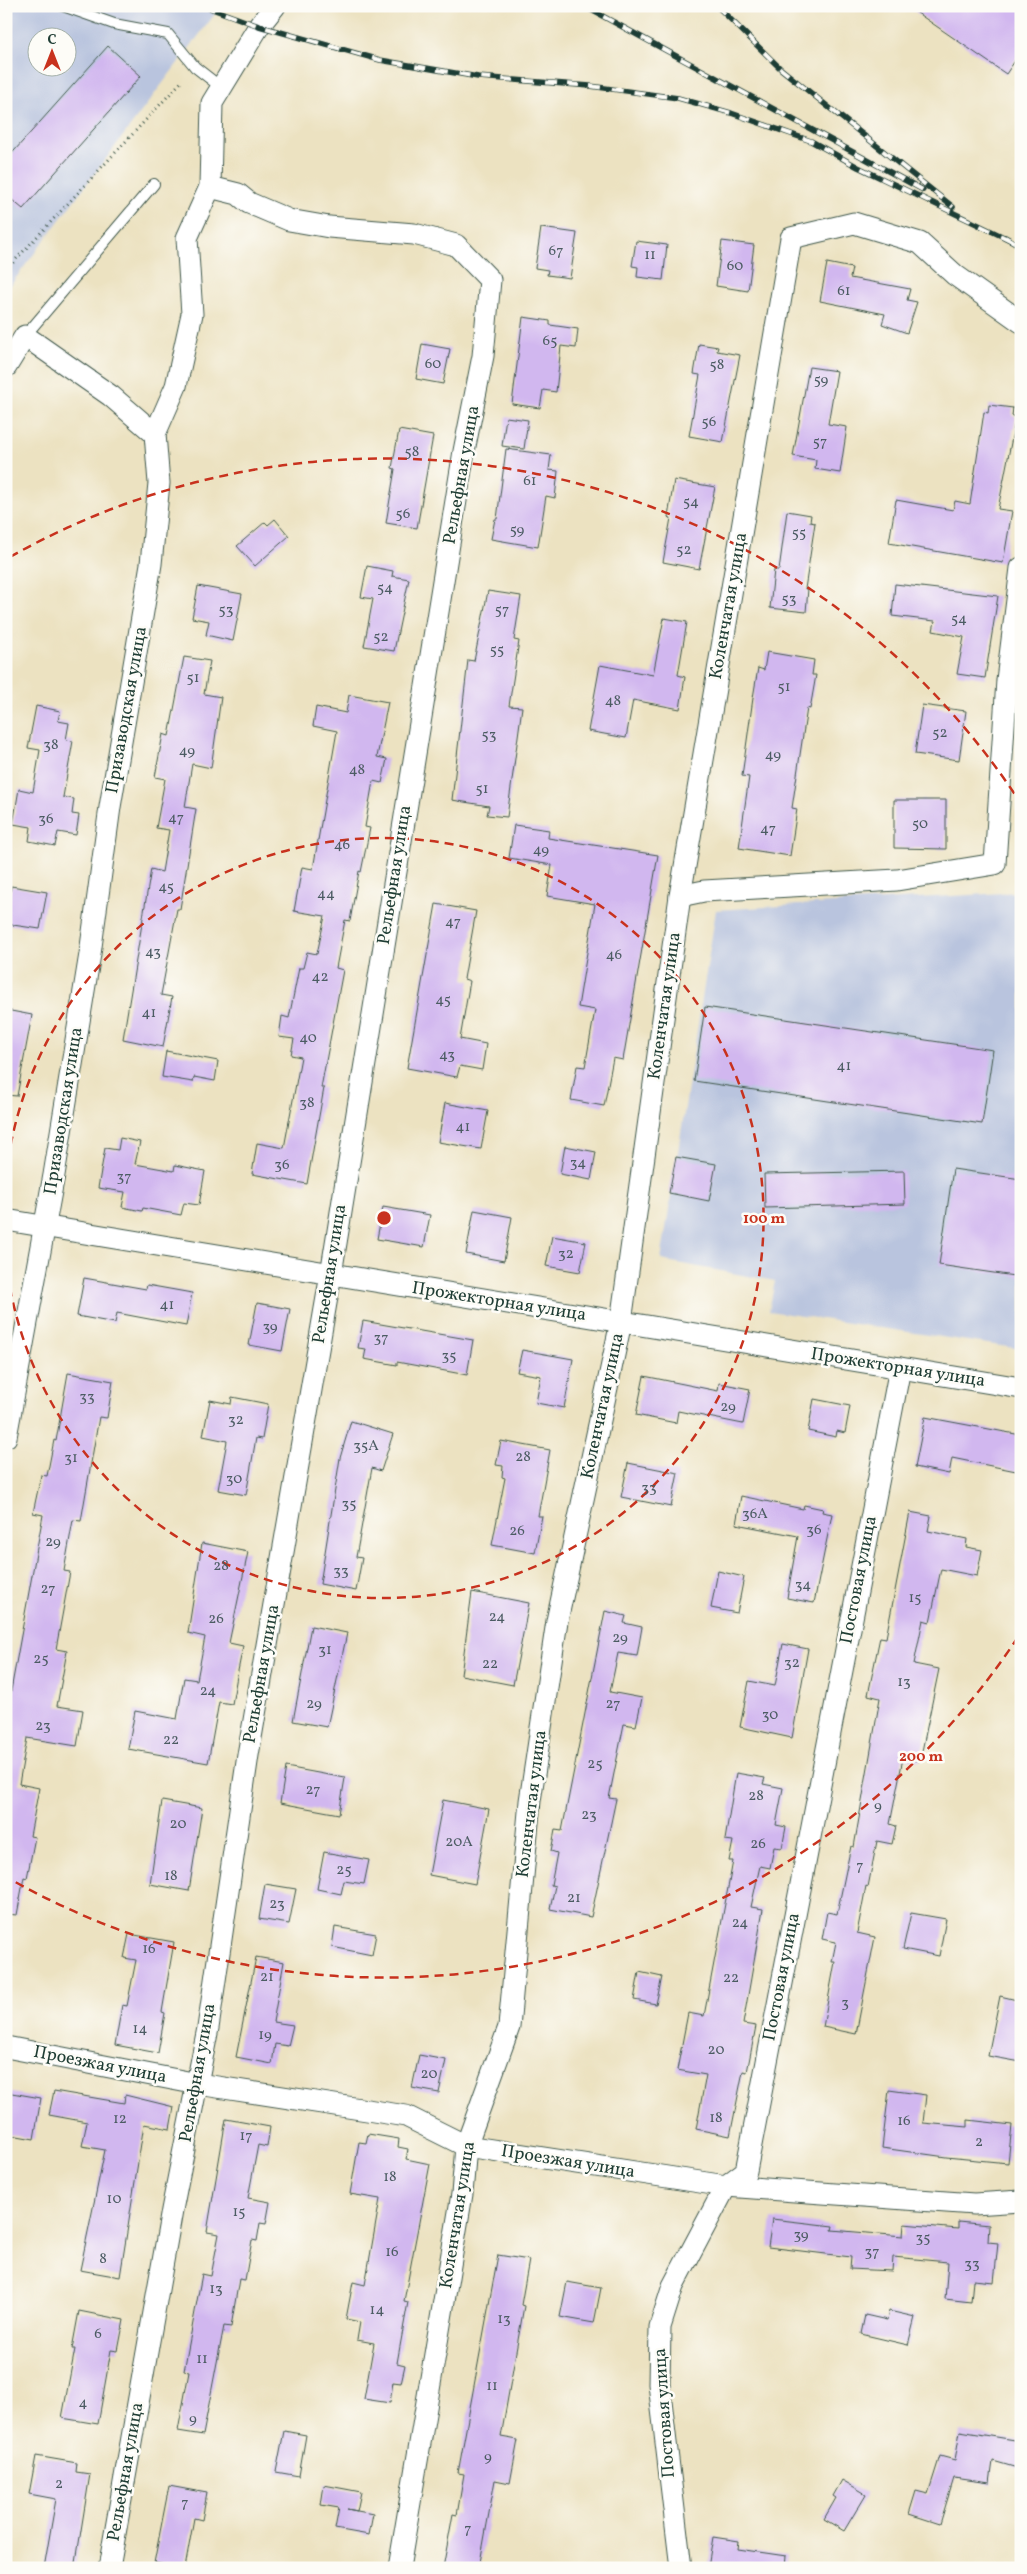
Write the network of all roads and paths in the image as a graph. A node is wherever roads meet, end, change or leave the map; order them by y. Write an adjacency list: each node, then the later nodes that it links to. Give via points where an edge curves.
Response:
1 (62, 6): 3 (lane, via 114,24 168,34)
2 (276, 6): 4 (street, Призаводская улица, via 259,26)
3 (196, 67): 4 (lane); 7 (path)
4 (222, 88): 6 (street, Призаводская улица, via 212,103)
5 (154, 184): 9 (lane)
6 (210, 187): 11 (street, Призаводская улица, via 187,238 192,314 176,386); 16 (street, Рельефная улица, via 238,194 249,203 289,220 329,227 414,234 456,244 490,280 483,356 464,450)
7 (6, 270)
8 (1021, 322): 13 (street, Коленчатая улица, via 955,275 920,243 854,222 791,238)
9 (25, 336): 10 (street); 11 (street, via 111,396)
10 (6, 367)
11 (155, 434): 15 (street, Призаводская улица, via 159,483 152,564 110,807)
12 (1021, 568): 13 (street, via 1007,680 996,864 897,880 704,891)
13 (680, 896): 17 (street, Коленчатая улица)
14 (6, 1220): 15 (street, Прожекторная улица)
15 (46, 1226): 16 (street, Прожекторная улица); 20 (street, Призаводская улица)
16 (331, 1274): 17 (street, Прожекторная улица); 22 (street, Рельефная улица, via 248,1755)
17 (621, 1322): 18 (street, Прожекторная улица); 23 (street, Коленчатая улица, via 557,1621 530,1801 509,2027)
18 (900, 1368): 19 (street, Прожекторная улица); 24 (street, Постовая улица, via 746,2171)
19 (1021, 1388)
20 (6, 1437)
21 (6, 2047): 22 (street, Проезжая улица)
22 (198, 2084): 23 (street, Проезжая улица, via 406,2116); 26 (street, Рельефная улица, via 172,2210)
23 (466, 2146): 24 (street, Проезжая улица); 27 (street, Коленчатая улица, via 462,2194)
24 (726, 2186): 25 (street, Проезжая улица, via 974,2204); 28 (street, Постовая улица, via 673,2286 660,2327 659,2384)
25 (1021, 2201)
26 (109, 2568)
27 (399, 2568)
28 (681, 2568)

